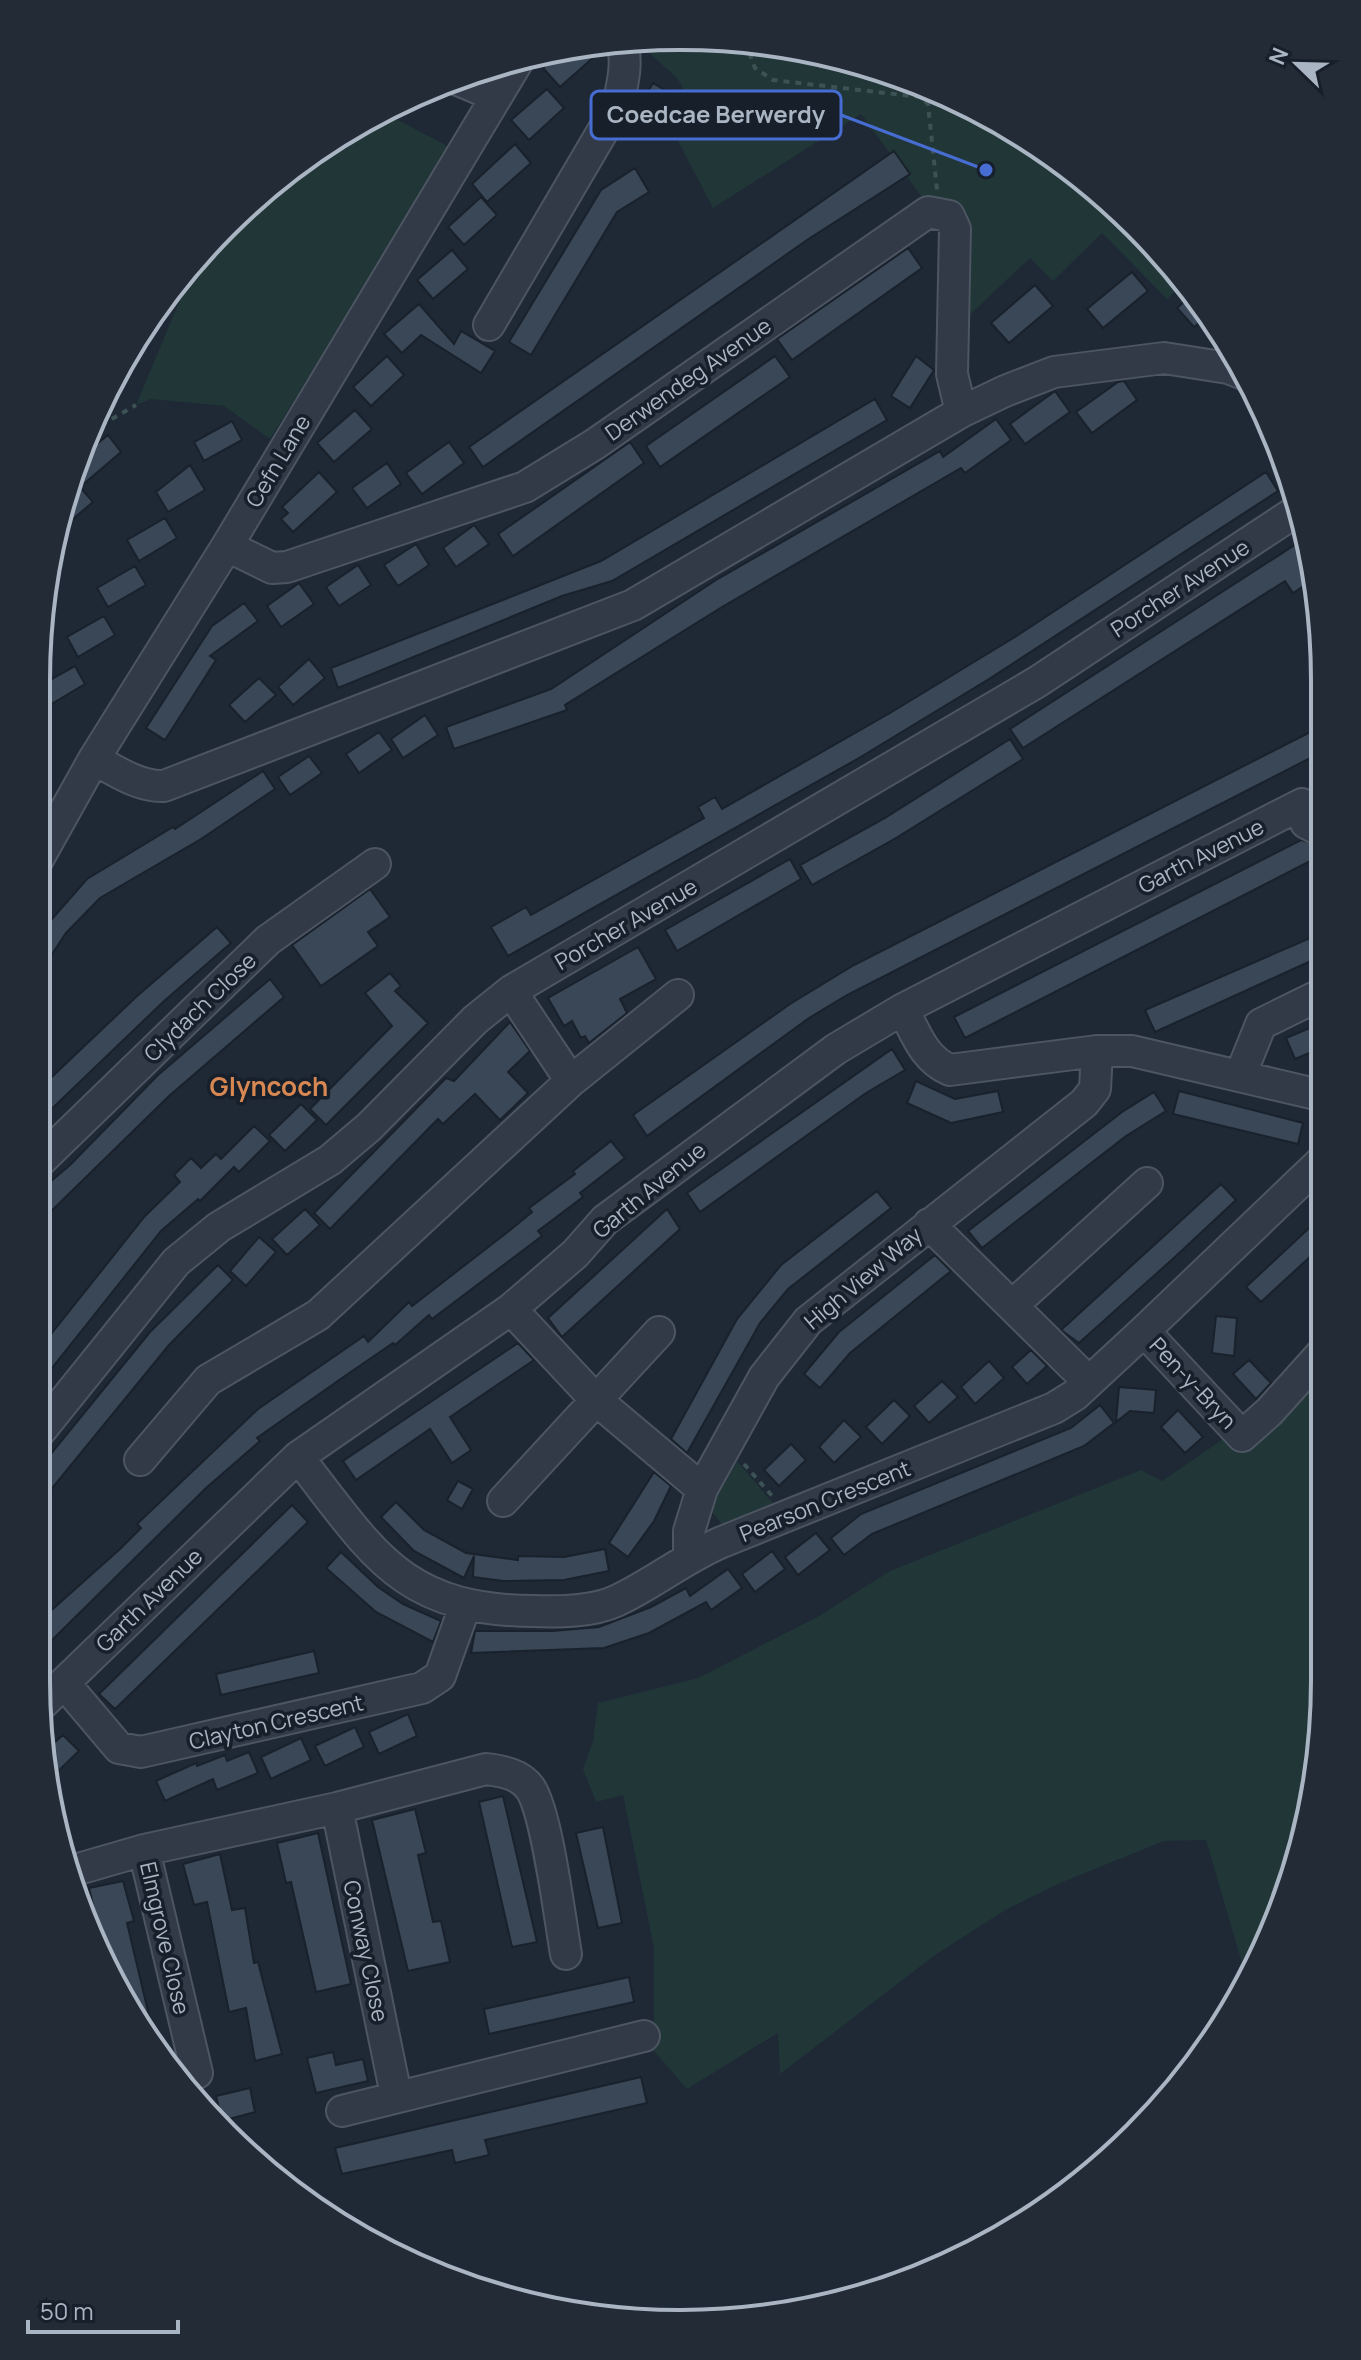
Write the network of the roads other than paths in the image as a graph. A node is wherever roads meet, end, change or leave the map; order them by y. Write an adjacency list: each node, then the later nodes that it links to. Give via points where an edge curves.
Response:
1 (622, 53): 5 (street, via 618,105)
2 (510, 73): 4 (street, Cefn Lane)
3 (471, 86): 4 (street)
4 (496, 96): 9 (street, Cefn Lane)
5 (489, 325)
6 (1229, 368): 7 (street, via 1164,358 1054,372)
7 (961, 412): 9 (street, Derwendeg Avenue, via 952,374 955,229 949,216 928,212 525,487 287,567 272,568); 10 (street, via 633,605 164,786 134,780)
8 (1290, 516): 16 (street, Porcher Avenue, via 1037,682)
9 (227, 546): 10 (street, Cefn Lane)
10 (94, 759): 14 (street, Cefn Lane)
11 (1311, 800): 19 (street, Garth Avenue)
12 (1311, 806): 13 (street, Garth Avenue, via 1306,823)
13 (1311, 826)
14 (50, 838)
15 (375, 864): 24 (street, Clydach Close, via 268,940)
16 (511, 991): 22 (street); 35 (street, Porcher Avenue, via 330,1160 219,1227 176,1262)
17 (678, 995): 22 (street)
18 (1311, 999): 21 (street, via 1261,1024)
19 (903, 1009): 20 (street, via 927,1056 950,1070); 29 (street, Garth Avenue, via 836,1049 672,1168 605,1220 575,1254)
20 (1097, 1051): 21 (street, via 1132,1051); 27 (street, High View Way, via 1095,1089 1084,1103)
21 (1240, 1076): 23 (street)
22 (571, 1081): 37 (street, via 318,1315 208,1380)
23 (1311, 1093)
24 (50, 1151)
25 (1311, 1171): 30 (street, Pearson Crescent)
26 (1147, 1183): 28 (street)
27 (929, 1224): 28 (street); 38 (street, High View Way, via 808,1321 764,1377)
28 (1014, 1304): 33 (street)
29 (511, 1309): 34 (street); 36 (street, Garth Avenue)
30 (1144, 1331): 32 (street, Pen-y-Bryn, via 1242,1436); 33 (street, Pearson Crescent)
31 (659, 1332): 34 (street)
32 (1311, 1365)
33 (1088, 1381): 40 (street, Pearson Crescent, via 1054,1408)
34 (595, 1399): 38 (street); 39 (street)
35 (50, 1419)
36 (298, 1457): 41 (street, Pearson Crescent, via 393,1572); 42 (street, Garth Avenue)
37 (140, 1460)
38 (702, 1489): 40 (street, High View Way, via 689,1531)
39 (503, 1501)
40 (689, 1556): 41 (street, Pearson Crescent, via 616,1601 594,1607 547,1612)
41 (465, 1606): 42 (street, Clayton Crescent, via 440,1676 422,1688 141,1752 119,1748)
42 (64, 1683): 43 (street, Garth Avenue)
43 (50, 1696)
44 (337, 1808): 45 (street); 47 (street, via 486,1769 521,1779 538,1802); 50 (street, Conway Close)
45 (144, 1850): 46 (street); 49 (street, Elmgrove Close)
46 (79, 1869)
47 (566, 1954)
48 (644, 2036): 50 (street)
49 (197, 2073)
50 (396, 2095): 51 (street)
51 (342, 2111)

